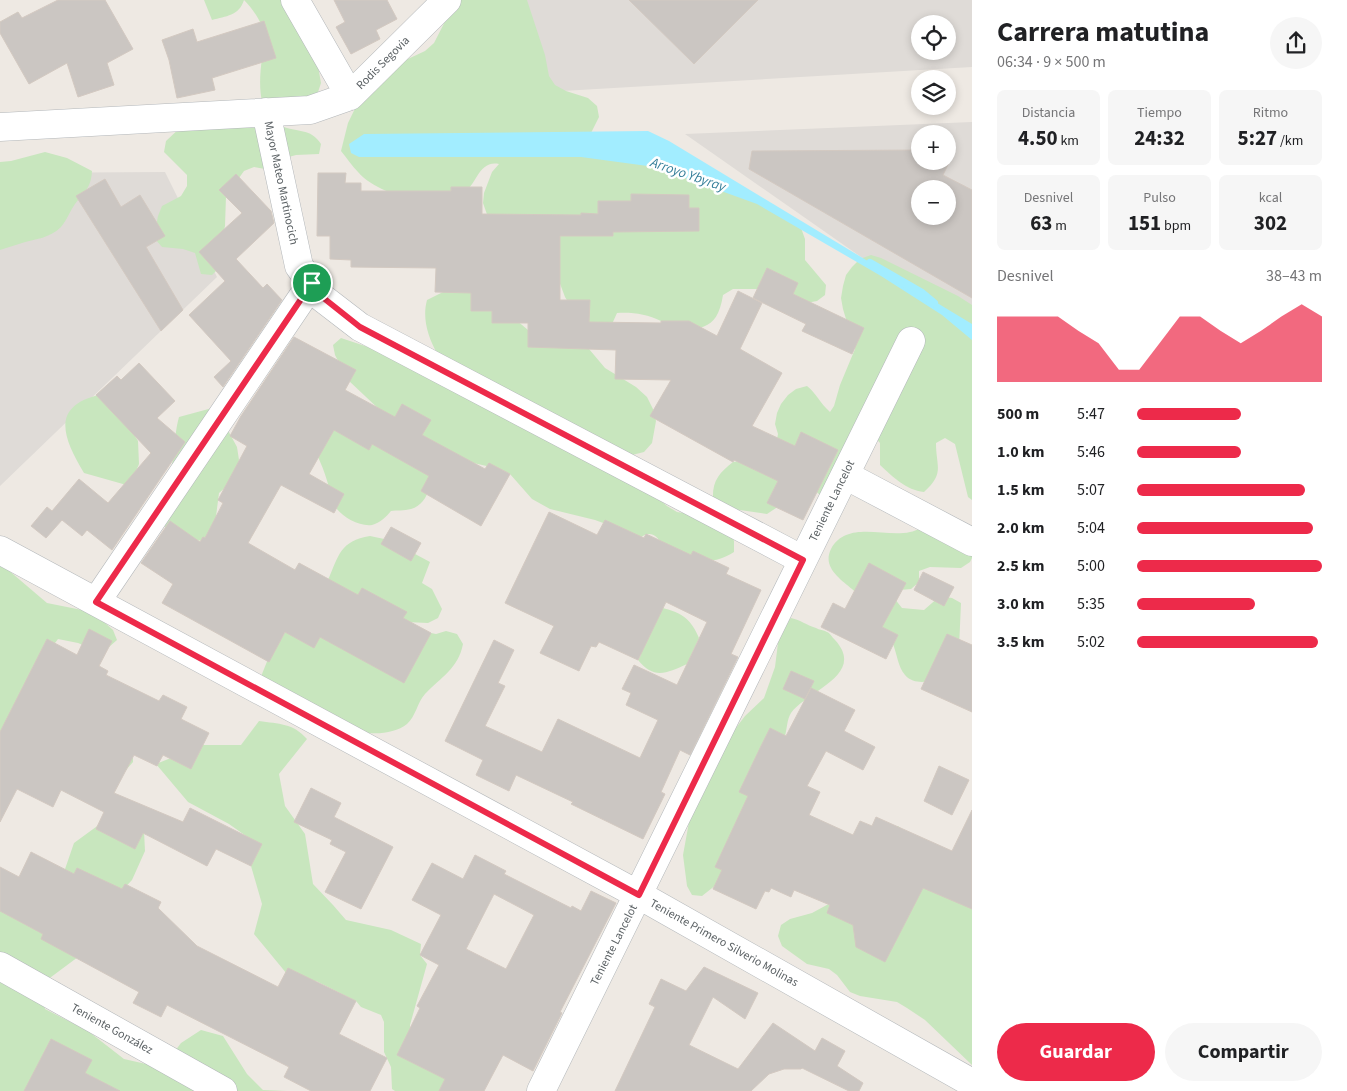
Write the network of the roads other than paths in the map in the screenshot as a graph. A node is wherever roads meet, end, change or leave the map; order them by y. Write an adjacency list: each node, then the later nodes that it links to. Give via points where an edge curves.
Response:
1 (295, 0): 3 (street)
2 (447, 0): 3 (street, Rodis Segovia)
3 (350, 96): 4 (street, Rodis Segovia, via 310,110)
4 (266, 112): 5 (street, Rodis Segovia); 6 (street, Mayor Mateo Martinocich, via 299,266)
5 (0, 127)
6 (312, 283): 11 (street, Mayor Mateo Martinocich, via 321,296 360,327); 12 (street)
7 (911, 341): 8 (street, Teniente Lancelot)
8 (845, 475): 9 (street); 11 (street, Teniente Lancelot)
9 (972, 542)
10 (0, 550): 12 (street, Teniente Primero Silverio Molinas)
11 (803, 560): 13 (street, Teniente Lancelot)
12 (96, 602): 13 (street, Teniente Primero Silverio Molinas)
13 (639, 895): 15 (street, Teniente Primero Silverio Molinas); 17 (street, Teniente Lancelot)
14 (0, 966): 16 (street, Teniente González)
15 (972, 1083)
16 (223, 1091)
17 (541, 1091)

